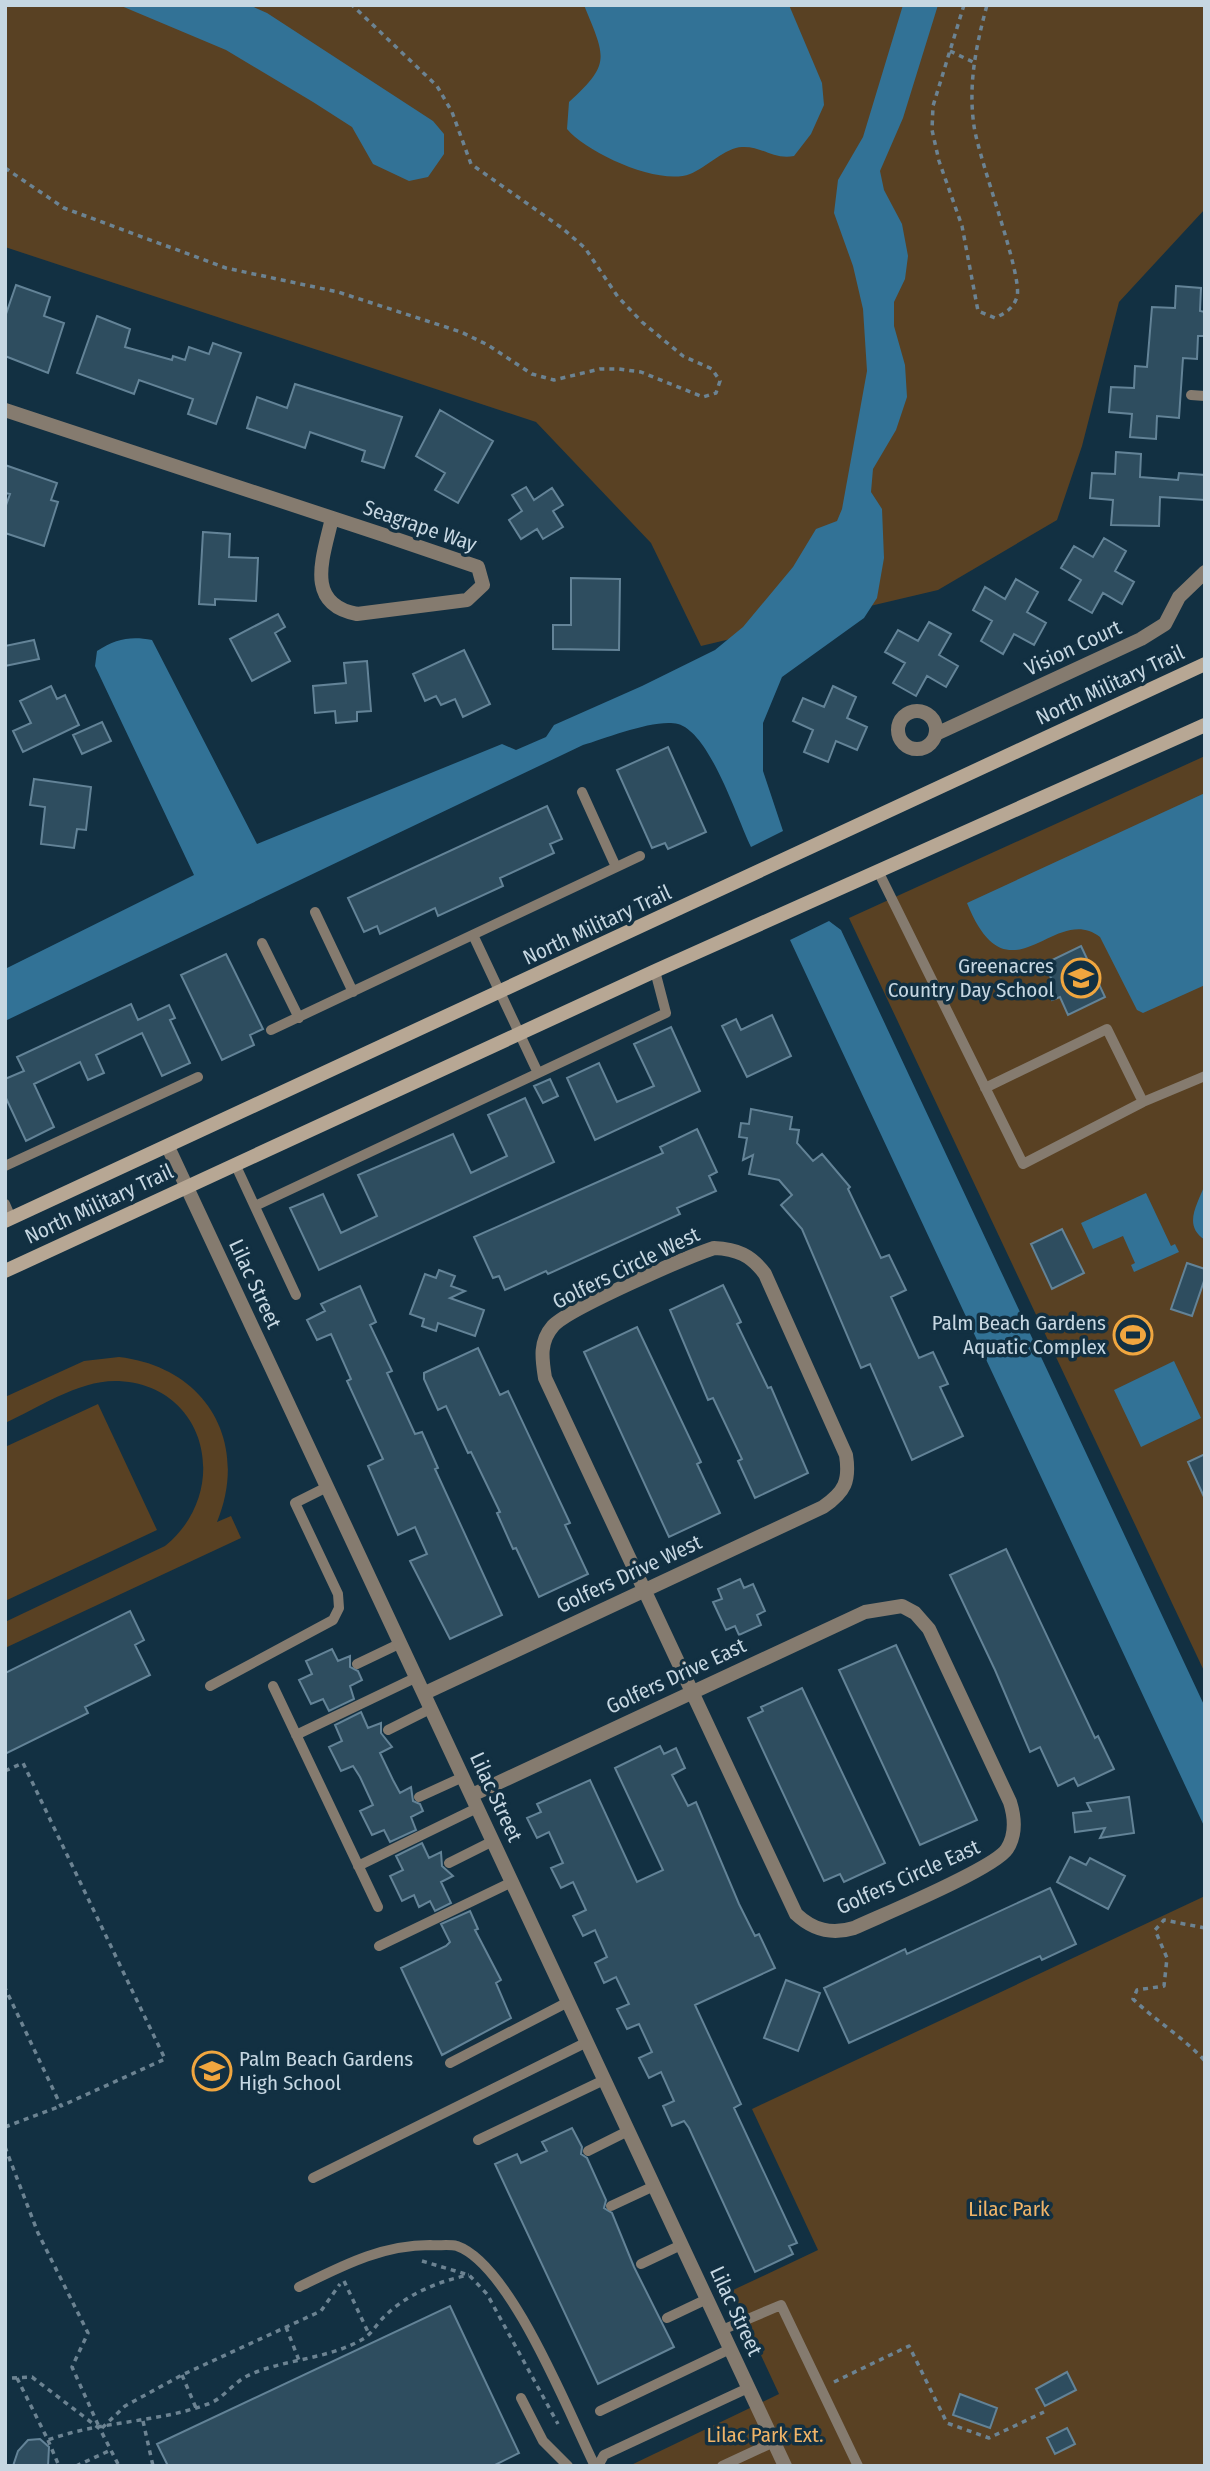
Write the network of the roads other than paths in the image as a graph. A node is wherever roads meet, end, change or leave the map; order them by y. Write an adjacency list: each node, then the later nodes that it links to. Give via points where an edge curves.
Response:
1 (1191, 395): 2 (lane)
2 (1205, 396)
3 (5, 410): 4 (street, Seagrape Way)
4 (332, 518): 4 (street, Seagrape Way, via 478,567 482,585 467,600 357,614 341,611 328,600 319,577)
5 (1205, 572): 8 (street, Vision Court, via 1179,597 1165,624 1141,639)
6 (1205, 664): 18 (main road, North Military Trail)
7 (1205, 725): 12 (main road, North Military Trail)
8 (936, 734)
9 (582, 792): 11 (lane)
10 (639, 856): 11 (lane)
11 (616, 867): 14 (lane)
12 (878, 871): 16 (main road, North Military Trail); 25 (lane)
13 (315, 912): 17 (lane)
14 (473, 935): 17 (lane); 18 (lane)
15 (262, 943): 19 (lane)
16 (655, 971): 21 (main road, North Military Trail); 22 (lane, via 666,1013)
17 (353, 992): 19 (lane)
18 (500, 993): 21 (lane); 27 (main road, North Military Trail)
19 (299, 1018): 20 (lane)
20 (271, 1030)
21 (522, 1034): 22 (lane); 28 (main road, North Military Trail)
22 (538, 1073): 32 (lane)
23 (1205, 1076): 26 (lane)
24 (198, 1077): 29 (lane)
25 (985, 1088): 26 (lane, via 1107,1029); 26 (lane, via 1023,1164)
26 (1143, 1102)
27 (168, 1147): 30 (street, Lilac Street); 33 (main road, North Military Trail)
28 (235, 1164): 30 (main road, North Military Trail); 32 (lane)
29 (5, 1166)
30 (186, 1186): 34 (main road, North Military Trail); 36 (street, Lilac Street)
31 (5, 1204): 33 (lane)
32 (255, 1206): 35 (lane)
33 (8, 1220)
34 (5, 1270)
35 (296, 1295)
36 (327, 1487): 40 (street, Lilac Street); 43 (lane, via 295,1503 338,1594 339,1608 333,1620)
37 (846, 1487): 38 (street, Golfers Drive West, via 823,1507); 38 (street, Golfers Circle West, via 846,1455 765,1274 744,1253 723,1248 702,1252 562,1318 544,1340 545,1378)
38 (644, 1590): 45 (street, Golfers Circle West); 46 (street, Golfers Drive West)
39 (902, 1606): 45 (street, Golfers Drive East, via 865,1612); 45 (street, Golfers Circle East, via 929,1629 1010,1802 1012,1838 995,1861 854,1928 820,1930 796,1914)
40 (401, 1643): 41 (lane); 42 (street, Lilac Street)
41 (357, 1664)
42 (417, 1678): 46 (street, Lilac Street); 49 (lane)
43 (210, 1686)
44 (273, 1686): 49 (lane)
45 (692, 1692): 52 (street, Golfers Drive East)
46 (425, 1693): 47 (street, Lilac Street)
47 (432, 1708): 48 (lane); 50 (street, Lilac Street)
48 (388, 1730)
49 (296, 1735): 55 (lane)
50 (463, 1777): 51 (lane); 52 (street, Lilac Street)
51 (419, 1797)
52 (474, 1801): 53 (street, Lilac Street); 55 (lane)
53 (493, 1841): 54 (lane); 56 (street, Lilac Street)
54 (449, 1863)
55 (358, 1866): 57 (lane)
56 (512, 1882): 58 (lane); 59 (street, Lilac Street)
57 (378, 1907)
58 (379, 1947)
59 (568, 2003): 60 (street, Lilac Street); 61 (lane)
60 (587, 2042): 62 (street, Lilac Street); 66 (lane)
61 (450, 2063)
62 (604, 2080): 63 (street, Lilac Street); 64 (lane)
63 (628, 2131): 65 (lane); 67 (street, Lilac Street)
64 (478, 2140)
65 (588, 2151)
66 (313, 2178)
67 (654, 2186): 68 (lane); 69 (street, Lilac Street)
68 (611, 2206)
69 (681, 2245): 70 (lane); 72 (street, Lilac Street)
70 (641, 2264)
71 (299, 2287): 81 (lane, via 383,2249 456,2246 480,2262 510,2295)
72 (707, 2299): 73 (lane); 74 (street, Lilac Street)
73 (667, 2318)
74 (722, 2330): 75 (street, Lilac Street); 84 (lane, via 781,2305)
75 (730, 2349): 76 (street, Lilac Street); 78 (lane)
76 (748, 2388): 79 (street, Lilac Street); 81 (lane, via 604,2455)
77 (521, 2398): 80 (lane, via 543,2441)
78 (600, 2411)
79 (774, 2442): 82 (lane); 83 (street, Lilac Street)
80 (568, 2466)
81 (596, 2466)
82 (722, 2466)
83 (785, 2466)
84 (858, 2466)

